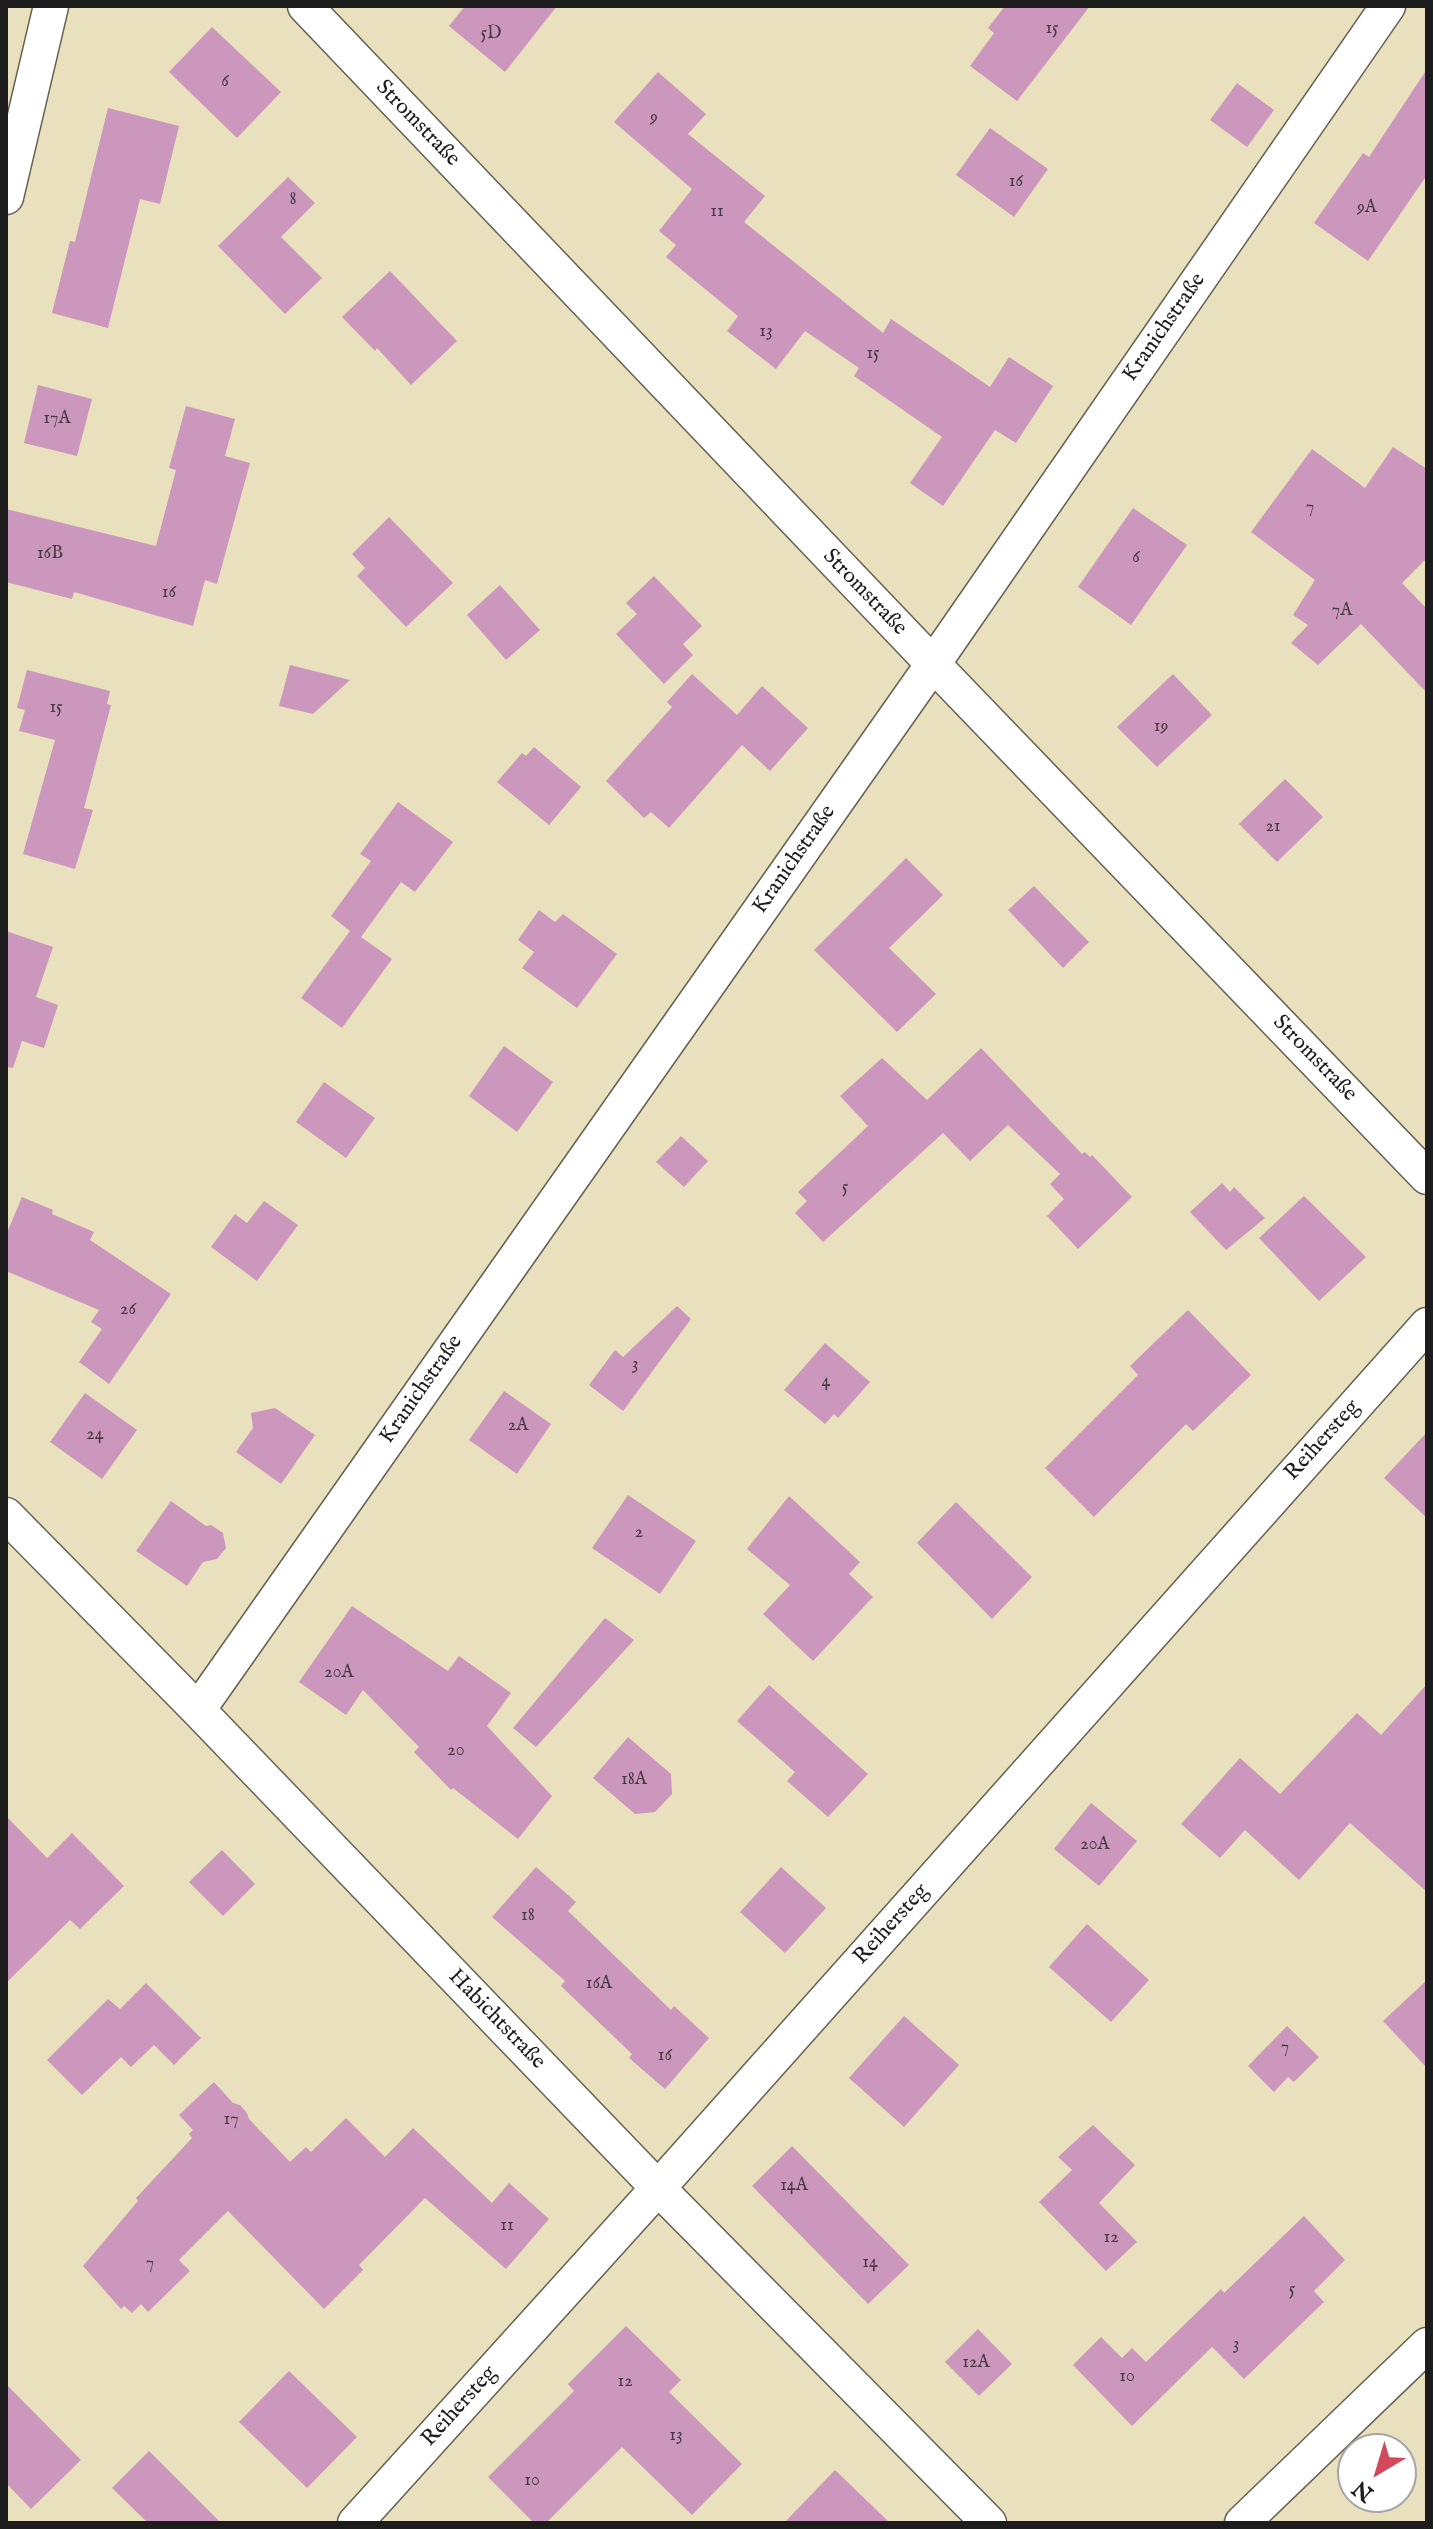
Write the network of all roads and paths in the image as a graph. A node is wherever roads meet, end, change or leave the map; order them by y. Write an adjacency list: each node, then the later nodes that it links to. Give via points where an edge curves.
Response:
1 (51, 6): 4 (street)
2 (305, 6): 5 (street, Stromstraße)
3 (1388, 6): 5 (street, Kranichstraße)
4 (6, 197)
5 (933, 664): 6 (street, Stromstraße); 9 (street, Kranichstraße)
6 (1427, 1177)
7 (1427, 1325): 10 (street, Reihersteg)
8 (6, 1515): 9 (street, Habichtstraße)
9 (198, 1710): 10 (street, Habichtstraße)
10 (658, 2188): 12 (street, Reihersteg); 13 (street, Habichtstraße)
11 (1427, 2345): 14 (street)
12 (355, 2523)
13 (989, 2523)
14 (1242, 2523)

